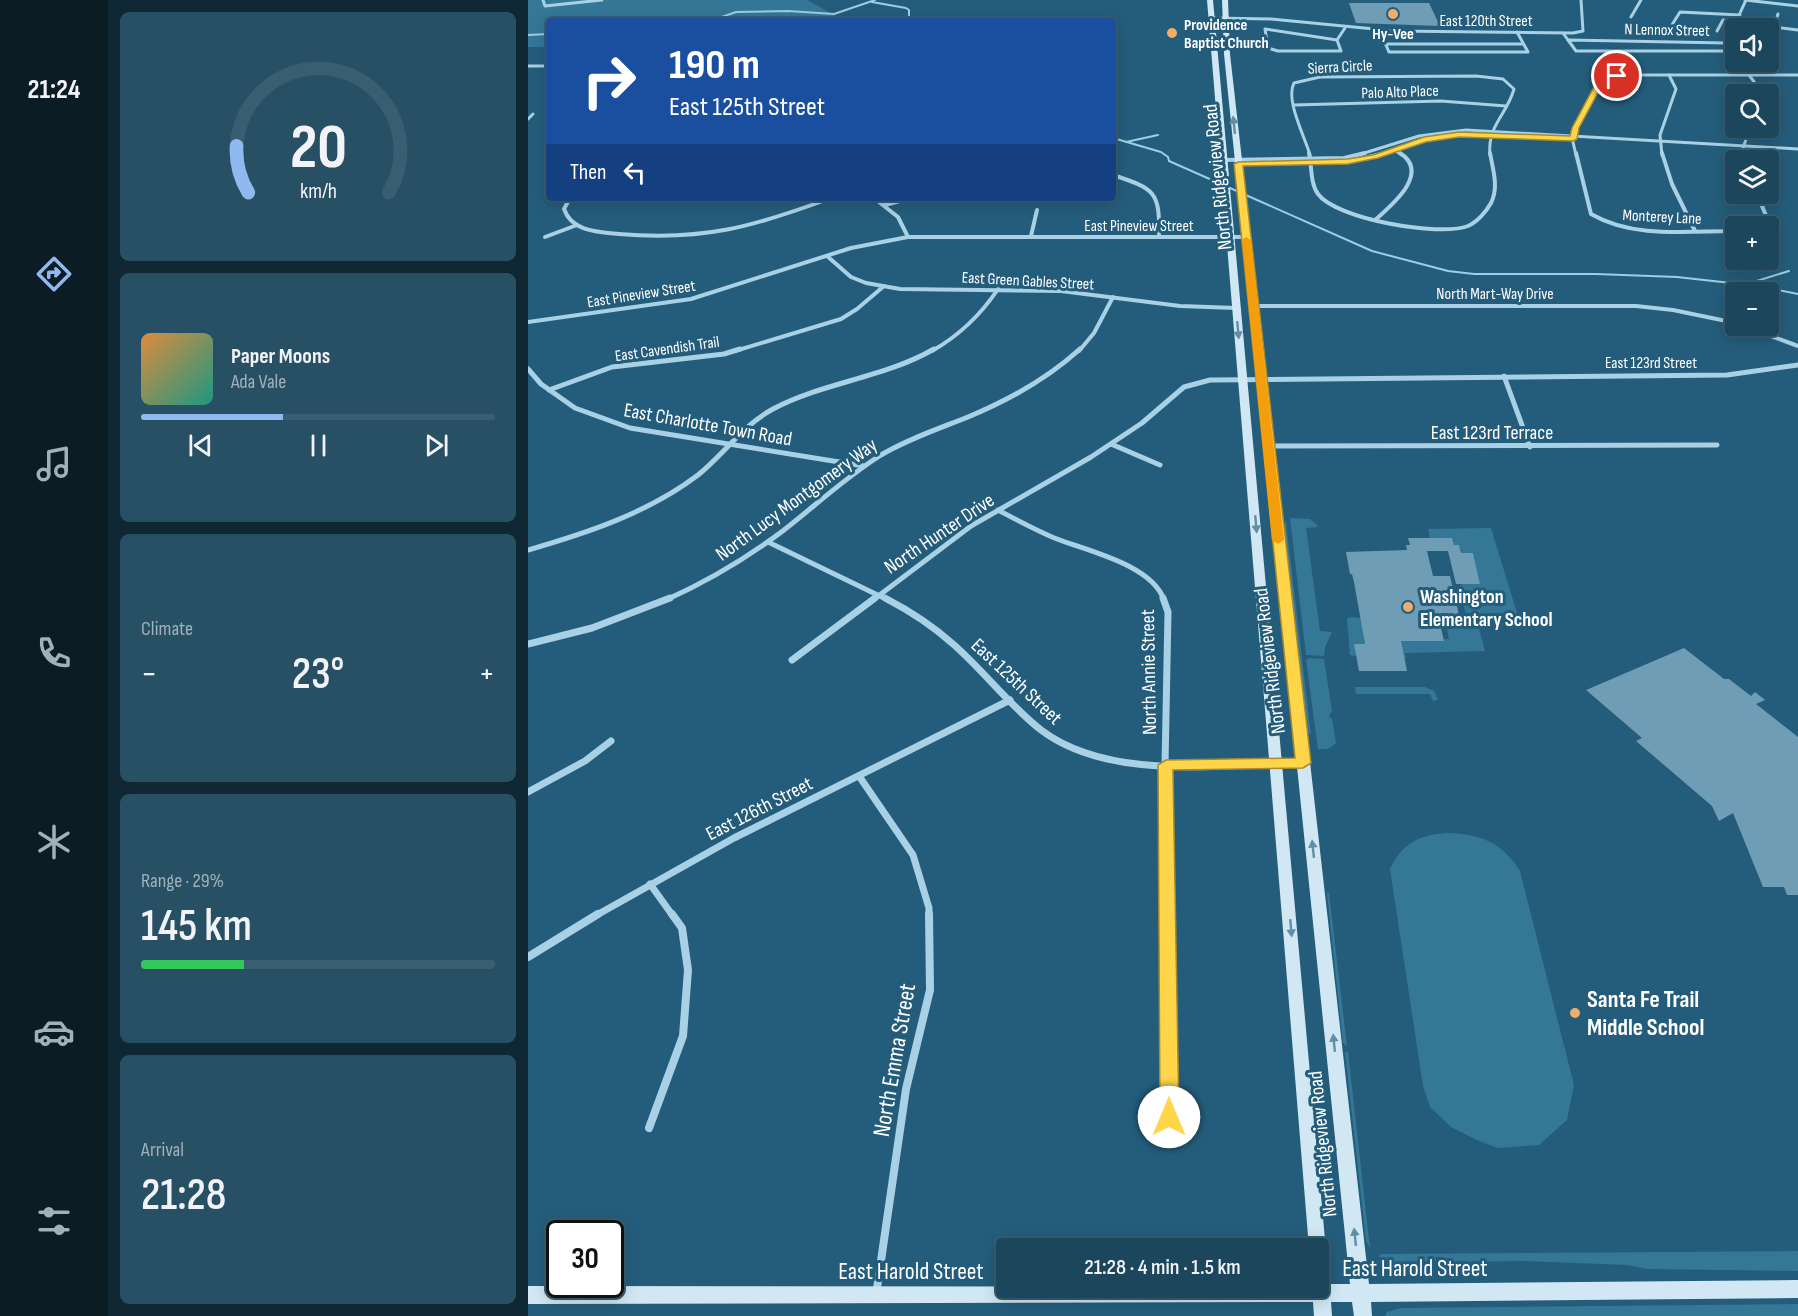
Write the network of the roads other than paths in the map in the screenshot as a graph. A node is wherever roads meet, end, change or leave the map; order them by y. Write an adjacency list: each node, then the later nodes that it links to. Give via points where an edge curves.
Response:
1 (543, 0): 2 (street, via 545,6)
2 (602, 0)
3 (1210, 0): 12 (main road, North Ridgeview Road)
4 (1225, 0): 13 (main road, North Ridgeview Road)
5 (1581, 0): 23 (street, East 120th Street, via 1583,30)
6 (1641, 0): 11 (street)
7 (1745, 0): 8 (street); 10 (street)
8 (1798, 6)
9 (1778, 14): 15 (street)
10 (1740, 15): 14 (street); 18 (street, via 1680,12)
11 (1631, 16)
12 (1213, 18): 13 (street, East 120th Street); 48 (main road, North Ridgeview Road)
13 (1225, 18): 17 (street, East 120th Street); 49 (main road, North Ridgeview Road, one-way to 13)
14 (1738, 18)
15 (1776, 18)
16 (1725, 20): 21 (street)
17 (1345, 28): 22 (street, East 120th Street); 25 (street)
18 (1670, 28)
19 (1779, 28): 20 (street)
20 (1798, 30)
21 (1717, 31)
22 (1517, 32): 23 (street, East 120th Street); 28 (street)
23 (1563, 33): 26 (street)
24 (1383, 38): 27 (street)
25 (1337, 40): 25 (street, via 1341,51 1278,51 1268,48 1265,29)
26 (1568, 40): 26 (street, N Lennox Street, via 1726,43 1734,51 1576,51)
27 (1385, 44): 28 (street); 28 (street, via 1389,52 1528,52)
28 (1523, 44)
29 (528, 66): 30 (street)
30 (546, 66)
31 (1669, 75): 32 (street); 40 (street, via 1617,76 1602,81 1575,128); 42 (street, via 1676,91)
32 (1748, 75): 33 (street); 34 (street)
33 (1798, 75)
34 (1755, 84)
35 (1294, 105): 36 (street, Palo Alto Place, via 1441,101); 36 (street, Sierra Circle, via 1292,87 1303,79 1476,76 1511,84 1514,92); 50 (street)
36 (1506, 106): 39 (street, Sierra Circle)
37 (533, 114): 38 (street)
38 (528, 119)
39 (1492, 132): 40 (street); 44 (street, via 1433,133); 45 (street, via 1438,137); 58 (street, via 1489,149 1495,192 1489,207 1472,224 1431,230)
40 (1574, 137): 42 (street); 60 (street, Monterey Lane, via 1592,214 1628,230)
41 (1747, 138): 43 (street)
42 (1660, 141): 43 (street); 60 (street, via 1677,197)
43 (1744, 146): 46 (street); 47 (street)
44 (1387, 147): 45 (street); 50 (street)
45 (1394, 150): 50 (street, via 1366,159); 58 (street, via 1409,162 1411,181 1394,204)
46 (1744, 150)
47 (1798, 151)
48 (1223, 162): 49 (street); 66 (main road, North Ridgeview Road)
49 (1238, 162): 50 (street); 67 (main road, North Ridgeview Road)
50 (1311, 162): 58 (street, via 1316,191 1324,200)
51 (1116, 177): 65 (street, via 1155,194 1160,206)
52 (568, 201): 59 (street, via 564,209 569,221)
53 (823, 201): 59 (street, via 763,223 703,236 639,237)
54 (879, 201): 56 (street)
55 (900, 201): 56 (street)
56 (885, 205): 64 (street, via 898,217)
57 (1037, 210): 62 (street)
58 (1375, 220)
59 (577, 225): 63 (street)
60 (1695, 231): 61 (street, Monterey Lane)
61 (1725, 231)
62 (1031, 236): 64 (street, East Pineview Street); 65 (street, East Pineview Street)
63 (545, 237)
64 (908, 237): 68 (street, East Pineview Street)
65 (1159, 237): 66 (street, East Pineview Street)
66 (1230, 237): 67 (street, East Pineview Street); 73 (main road, North Ridgeview Road)
67 (1246, 237): 72 (main road, North Ridgeview Road)
68 (827, 256): 69 (street, East Green Gables Street, via 851,277); 75 (street, East Pineview Street, via 691,299)
69 (884, 286): 70 (street, East Green Gables Street); 83 (street, East Cavendish Trail, via 841,319 724,354 612,367)
70 (998, 289): 71 (street, East Green Gables Street); 85 (street, via 972,323 932,352 880,374 786,402 762,415)
71 (1113, 297): 73 (street, East Green Gables Street); 90 (street, North Lucy Montgomery Way, via 1094,334 1065,363 1028,389 897,445)
72 (1254, 306): 74 (street, North Mart-Way Drive, via 1636,306); 82 (main road, North Ridgeview Road)
73 (1236, 308): 81 (main road, North Ridgeview Road, one-way to 81)
74 (1725, 321)
75 (528, 322)
76 (1771, 336): 77 (street)
77 (1798, 346)
78 (1798, 365): 80 (street, East 123rd Street, via 1735,374)
79 (528, 369): 83 (street, East Charlotte Town Road)
80 (1504, 376): 82 (street, East 123rd Street); 88 (street)
81 (1242, 378): 82 (street, North Hunter Drive); 84 (street, North Hunter Drive, via 1184,387); 99 (main road, North Ridgeview Road, one-way to 99)
82 (1262, 378): 87 (main road, North Ridgeview Road)
83 (549, 390): 85 (street, East Charlotte Town Road, via 575,408 630,428)
84 (1111, 444): 89 (street); 91 (street, North Hunter Drive)
85 (731, 445): 90 (street, East Charlotte Town Road); 93 (street, via 679,486 635,511 584,534)
86 (1717, 445): 88 (street, East 123rd Terrace)
87 (1268, 446): 88 (street, East 123rd Terrace); 100 (main road, North Ridgeview Road)
88 (1530, 447)
89 (1160, 465)
90 (864, 466): 92 (street, North Lucy Montgomery Way)
91 (998, 510): 94 (street, North Hunter Drive); 101 (street, North Annie Street, via 1139,572 1161,591 1168,612)
92 (768, 542): 94 (street, East 125th Street); 95 (street, North Lucy Montgomery Way, via 675,596 617,619)
93 (528, 550)
94 (877, 594): 96 (street, North Hunter Drive); 97 (street, East 125th Street, via 938,631)
95 (528, 644)
96 (792, 660)
97 (1010, 700): 101 (street, East 125th Street, via 1043,733 1079,752 1132,764); 102 (street, East 126th Street)
98 (611, 741): 103 (street, via 585,761)
99 (1278, 763): 100 (street, East 125th Street); 101 (street, East 125th Street); 108 (main road, North Ridgeview Road, one-way to 108)
100 (1303, 763): 110 (main road, North Ridgeview Road, one-way to 100)
101 (1166, 765): 106 (street, North Annie Street)
102 (859, 776): 104 (street, East 126th Street); 114 (street, North Emma Street, via 913,855 929,908 930,990 906,1089)
103 (528, 792)
104 (650, 884): 105 (street, East 126th Street); 107 (street, via 682,928 688,970 683,1036)
105 (528, 957)
106 (1169, 1117)
107 (649, 1128)
108 (1317, 1238)
109 (1798, 1289): 110 (main road, East Harold Street)
110 (1360, 1292): 111 (main road, East Harold Street); 117 (main road, North Ridgeview Road)
111 (1329, 1293)
112 (996, 1294): 114 (main road, East Harold Street)
113 (528, 1295): 114 (main road, East Harold Street)
114 (876, 1295)
115 (1321, 1298): 116 (main road)
116 (1323, 1316)
117 (1363, 1316)

